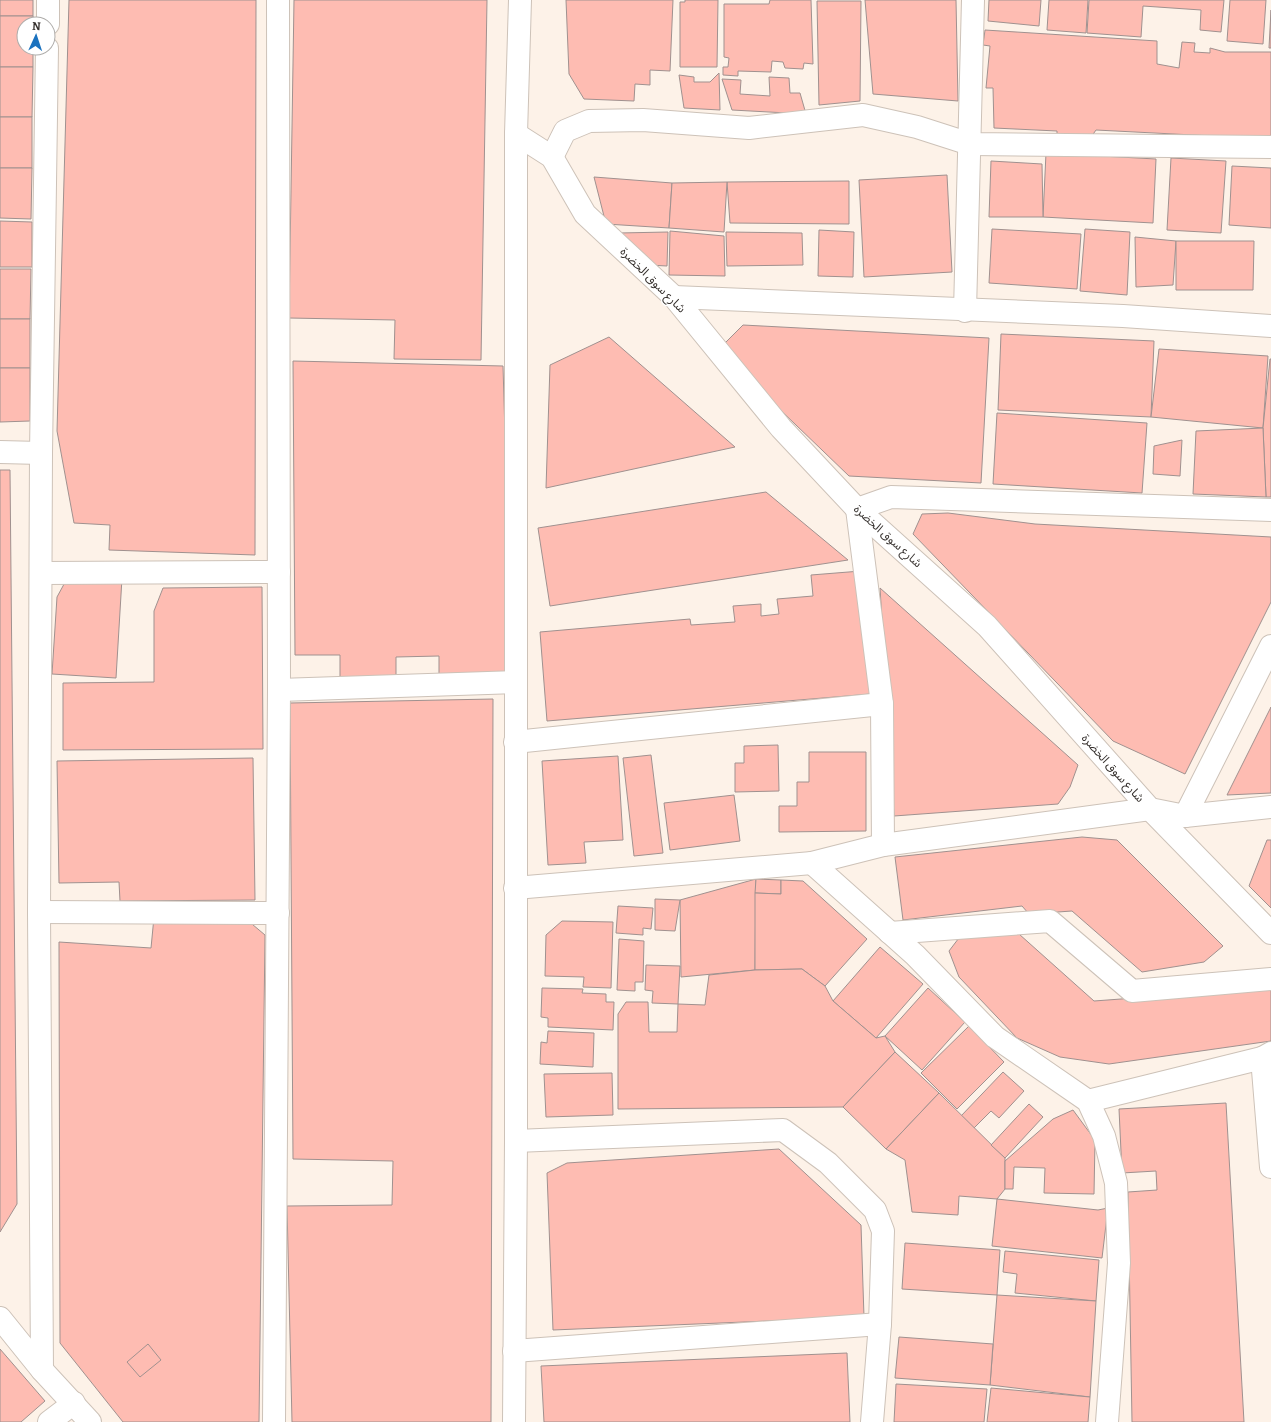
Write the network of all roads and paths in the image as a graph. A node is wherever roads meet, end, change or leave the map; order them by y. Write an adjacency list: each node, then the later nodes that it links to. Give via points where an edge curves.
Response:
1 (48, 0): 5 (street)
2 (278, 0): 18 (street)
3 (520, 0): 7 (street)
4 (973, 0): 8 (street)
5 (48, 16)
6 (48, 56): 15 (street)
7 (516, 134): 10 (street, شارع سوق الخضرة); 21 (street)
8 (970, 144): 9 (street); 10 (street, via 917,127 863,116 749,128 643,120 590,121 566,131); 12 (street)
9 (1271, 146)
10 (552, 156): 11 (street, شارع سوق الخضرة, via 585,214)
11 (674, 297): 12 (street); 16 (street, شارع سوق الخضرة, via 782,428)
12 (965, 311): 13 (street, via 1123,316)
13 (1271, 326)
14 (0, 452): 15 (street)
15 (41, 453): 19 (street)
16 (857, 509): 17 (street, via 891,497); 23 (street); 26 (street, شارع سوق الخضرة, via 987,626)
17 (1271, 510)
18 (279, 572): 19 (street); 22 (street)
19 (41, 573): 31 (street)
20 (1271, 646): 27 (street)
21 (515, 682): 22 (street); 24 (street)
22 (279, 690): 32 (street)
23 (882, 704): 24 (street); 28 (street)
24 (515, 742): 30 (street)
25 (1271, 807): 27 (street)
26 (1150, 809): 27 (street); 28 (street); 34 (street, شارع سوق الخضرة)
27 (1185, 816)
28 (883, 845): 29 (street)
29 (812, 863): 30 (street); 33 (street)
30 (515, 888): 38 (street)
31 (39, 912): 32 (street); 43 (street)
32 (278, 913): 47 (street)
33 (890, 933): 35 (street, via 1050,921 1132,990); 37 (street, via 995,1037)
34 (1271, 933)
35 (1271, 979)
36 (1267, 1056): 37 (street); 39 (street)
37 (1088, 1101): 50 (street, via 1104,1136 1116,1182 1118,1263)
38 (516, 1141): 41 (street, via 783,1130 828,1163 875,1210 882,1231); 42 (street)
39 (1271, 1167)
40 (0, 1318): 43 (street)
41 (880, 1324): 42 (street); 49 (street)
42 (514, 1351): 48 (street)
43 (42, 1370): 44 (street)
44 (74, 1403): 45 (street); 46 (street)
45 (49, 1422)
46 (90, 1422)
47 (274, 1422)
48 (514, 1422)
49 (872, 1422)
50 (1107, 1422)

